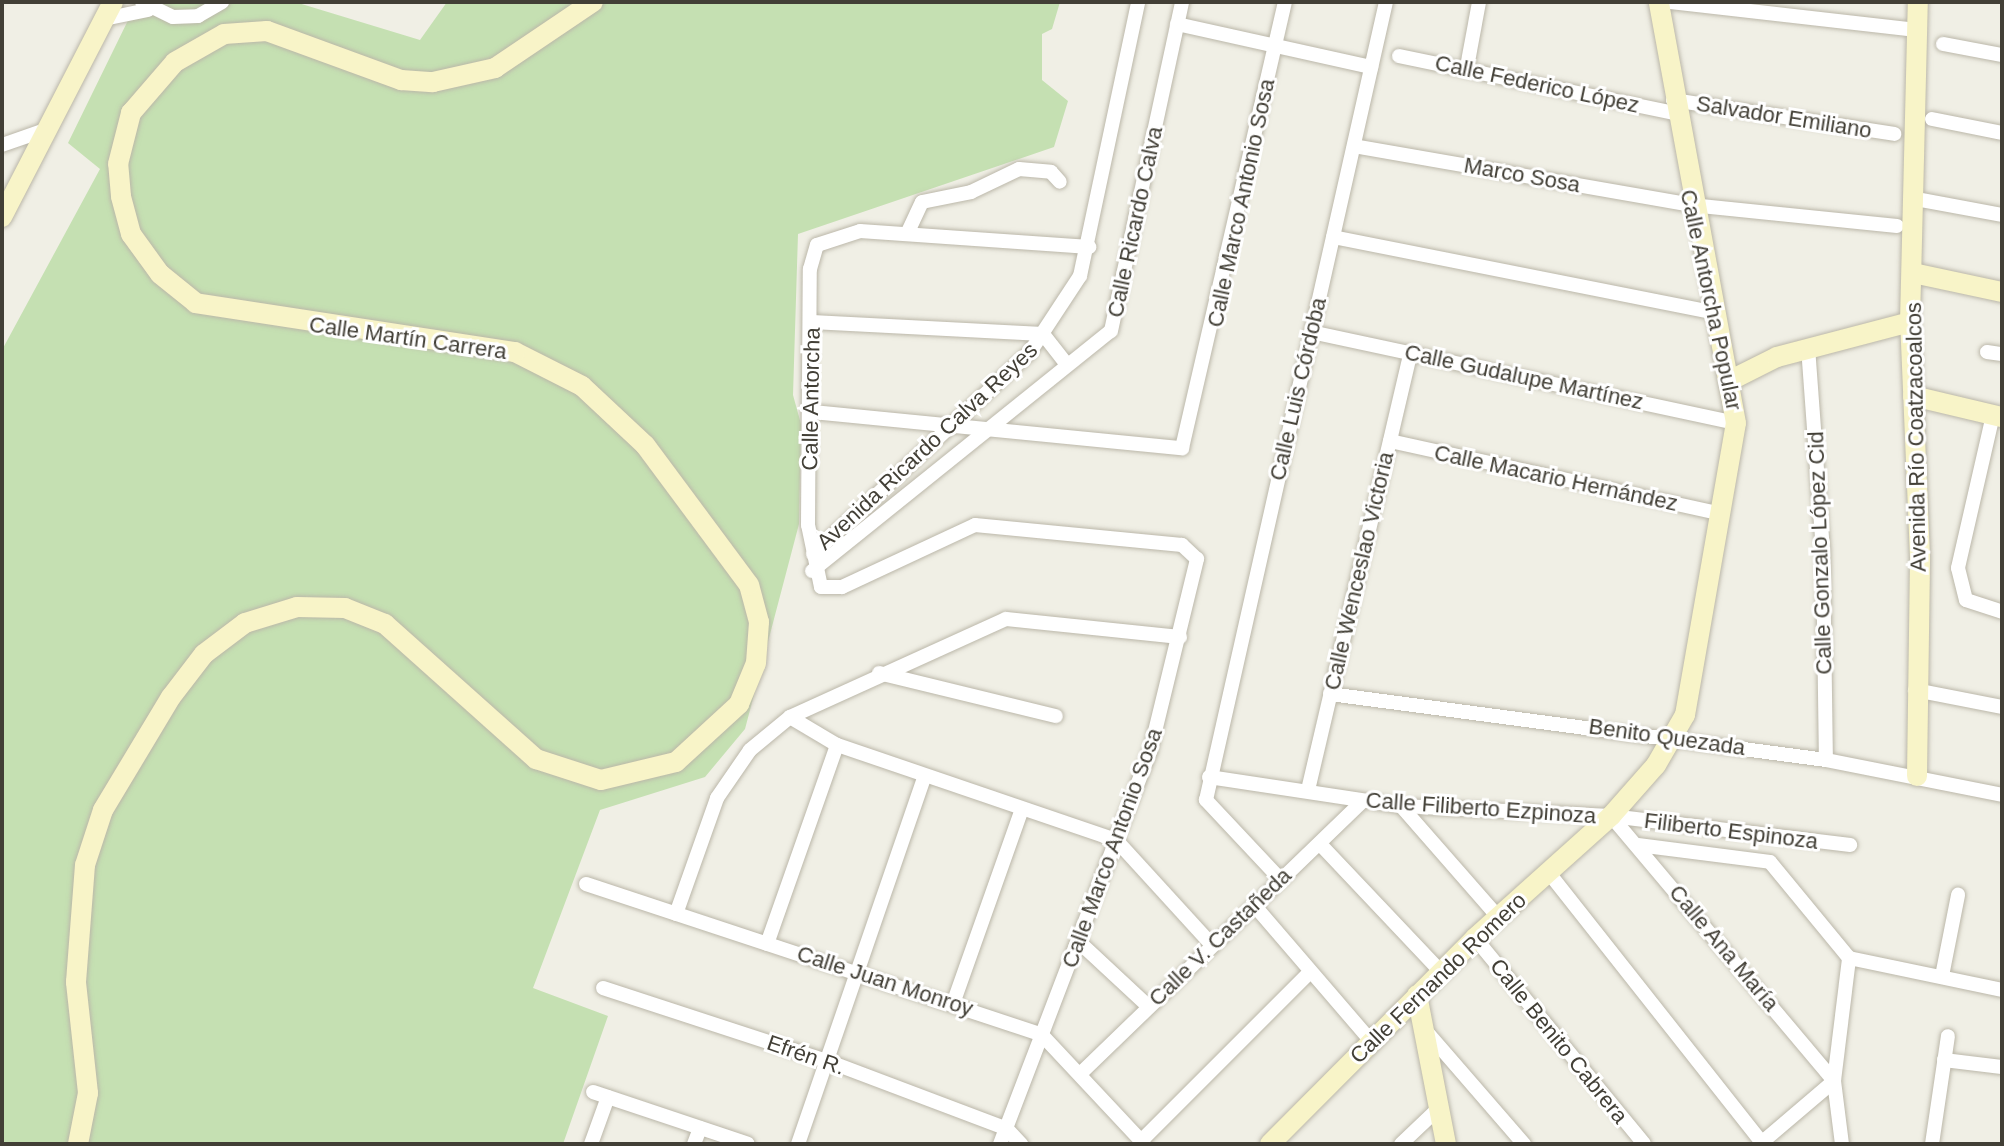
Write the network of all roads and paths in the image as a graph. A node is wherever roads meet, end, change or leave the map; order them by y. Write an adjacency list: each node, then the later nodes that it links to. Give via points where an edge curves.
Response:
1 (222, 2): 11 (street, via 198,16)
2 (593, 2): 119 (street, Calle Martín Carrera, via 495,68 433,82 401,80 267,31 224,34 175,62 131,113 118,164 121,196 131,234 160,274 196,303 515,352 582,386 645,445 749,585 759,622 756,663 739,704 676,762 601,780 536,759 385,624 345,608 297,607 245,623 204,654 171,697 103,810 85,865 76,982 88,1093)
3 (1138, 2): 36 (street, Avenida Ricardo Calva Reyes)
4 (1182, 2): 13 (street, Calle Ricardo Calva)
5 (1285, 2): 15 (street, Calle Marco Antonio Sosa)
6 (1386, 2): 19 (street, Calle Luis Córdoba)
7 (1479, 2): 20 (street)
8 (1659, 2): 21 (street, Calle Antorcha Popular)
9 (1671, 2): 14 (street)
10 (1918, 2): 14 (street, Avenida Río Coatzacoalcos)
11 (145, 6): 12 (street)
12 (109, 10): 23 (street)
13 (1177, 24): 15 (street); 46 (street, Calle Ricardo Calva, via 1115,323)
14 (1918, 30): 29 (street, Avenida Río Coatzacoalcos)
15 (1276, 43): 19 (street); 53 (street, Calle Marco Antonio Sosa, via 1182,448)
16 (1943, 44): 17 (street)
17 (2002, 55)
18 (1399, 56): 20 (street, Calle Federico López)
19 (1371, 67): 27 (street, Calle Luis Córdoba)
20 (1467, 67): 21 (street, Calle Federico López)
21 (1674, 106): 25 (street, Salvador Emiliano); 30 (street, Calle Antorcha Popular)
22 (1932, 119): 24 (street)
23 (48, 129): 26 (street); 32 (street)
24 (2002, 133)
25 (1894, 134)
26 (2, 145)
27 (1354, 146): 30 (street, Marco Sosa); 35 (street, Calle Luis Córdoba)
28 (1060, 182): 34 (street, via 1051,172 1019,169 971,192 922,202)
29 (1916, 199): 31 (street); 37 (street, Avenida Río Coatzacoalcos)
30 (1691, 205): 33 (street, Marco Sosa); 39 (street, Calle Antorcha Popular)
31 (2002, 215)
32 (2, 217)
33 (1897, 226)
34 (907, 234): 36 (street); 40 (street, Calle Antorcha, via 860,231 817,245)
35 (1333, 237): 39 (street); 42 (street, Calle Luis Córdoba)
36 (1089, 247): 43 (street, Avenida Ricardo Calva Reyes, via 1080,276)
37 (1913, 273): 38 (street); 41 (street, Avenida Río Coatzacoalcos)
38 (2002, 292)
39 (1711, 312): 47 (street, Calle Antorcha Popular)
40 (812, 322): 43 (street); 49 (street, Calle Antorcha)
41 (1910, 322): 44 (street); 48 (street, Avenida Río Coatzacoalcos)
42 (1311, 332): 45 (street, Calle Gudalupe Martínez); 71 (street, Calle Luis Córdoba)
43 (1043, 334): 46 (street); 51 (street, Avenida Ricardo Calva Reyes)
44 (1808, 347): 47 (street); 68 (street, Calle Gonzalo López Cid, via 1823,550)
45 (1411, 352): 52 (street, Calle Gudalupe Martínez); 54 (street, Calle Wenceslao Victoria)
46 (1066, 363): 53 (street, Calle Ricardo Calva)
47 (1731, 380): 52 (street, Calle Antorcha Popular)
48 (1913, 396): 50 (street); 61 (street, Avenida Río Coatzacoalcos, via 1920,557)
49 (812, 412): 51 (street); 56 (street, Calle Antorcha)
50 (1997, 416): 58 (street, via 1958,568 1966,600)
51 (954, 422): 53 (street); 56 (street, Avenida Ricardo Calva Reyes)
52 (1736, 423): 55 (street, Calle Antorcha Popular)
53 (985, 429): 57 (street, Calle Ricardo Calva)
54 (1390, 441): 55 (street, Calle Macario Hernández); 62 (street, Calle Wenceslao Victoria)
55 (1722, 514): 66 (street, Calle Antorcha Popular)
56 (813, 554): 57 (street, Avenida Ricardo Calva Reyes)
57 (812, 571): 59 (street, Calle Marco Antonio Sosa, via 821,587 842,587 975,525 1189,548 1197,559)
58 (2002, 612)
59 (1180, 637): 60 (street, via 1006,619); 78 (street, Calle Marco Antonio Sosa, via 1150,752)
60 (879, 673): 64 (street); 65 (street)
61 (1915, 690): 63 (street); 70 (street, Avenida Río Coatzacoalcos)
62 (1330, 694): 66 (street, Benito Quezada); 72 (street, Calle Wenceslao Victoria)
63 (2002, 707)
64 (1056, 716)
65 (790, 717): 67 (street); 87 (street, via 750,750 717,798)
66 (1674, 737): 68 (street, Benito Quezada); 77 (street, Calle Fernando Romero)
67 (837, 745): 69 (street); 91 (street)
68 (1826, 760): 70 (street, Benito Quezada)
69 (925, 776): 76 (street); 95 (street)
70 (1917, 776): 73 (street, Benito Quezada)
71 (1209, 777): 72 (street, Calle Filiberto Ezpinoza); 83 (street, via 1206,800)
72 (1308, 790): 74 (street, Calle Filiberto Ezpinoza)
73 (2002, 795)
74 (1362, 802): 75 (street, Calle Filiberto Ezpinoza); 79 (street, Calle V. Castañeda)
75 (1401, 806): 77 (street, Calle Filiberto Ezpinoza); 88 (street)
76 (1022, 809): 78 (street); 101 (street)
77 (1611, 816): 80 (street, Calle Ana María); 81 (street, Filiberto Espinoza); 82 (street, Calle Fernando Romero)
78 (1116, 840): 90 (street, Calle Marco Antonio Sosa); 92 (street)
79 (1320, 844): 83 (street, Calle V. Castañeda); 94 (street)
80 (1638, 845): 93 (street, via 1770,862); 111 (street, Calle Ana María)
81 (1850, 845)
82 (1549, 873): 88 (street, Calle Fernando Romero); 118 (street)
83 (1281, 880): 86 (street, Calle V. Castañeda)
84 (586, 884): 87 (street, Calle Juan Monroy)
85 (1958, 895): 97 (street)
86 (1254, 905): 92 (street, Calle V. Castañeda); 96 (street)
87 (676, 914): 91 (street, Calle Juan Monroy)
88 (1499, 918): 89 (street, Calle Fernando Romero)
89 (1475, 938): 94 (street, Calle Fernando Romero); 130 (street, Calle Benito Cabrera)
90 (1078, 941): 102 (street); 104 (street, Calle Marco Antonio Sosa)
91 (767, 944): 95 (street, Calle Juan Monroy)
92 (1211, 944): 102 (street, Calle V. Castañeda)
93 (1849, 958): 97 (street); 111 (street)
94 (1440, 971): 100 (street, Calle Fernando Romero)
95 (859, 972): 101 (street, Calle Juan Monroy); 108 (street)
96 (1310, 972): 106 (street); 117 (street)
97 (1942, 976): 99 (street)
98 (603, 988): 108 (street, Efrén R.)
99 (2002, 990)
100 (1417, 995): 103 (street); 106 (street, Calle Fernando Romero)
101 (954, 1001): 104 (street, Calle Juan Monroy)
102 (1148, 1006): 110 (street, Calle V. Castañeda)
103 (1426, 1031): 114 (street); 129 (street)
104 (1042, 1035): 110 (street, Calle Juan Monroy); 116 (street, Calle Marco Antonio Sosa)
105 (1948, 1036): 107 (street)
106 (1371, 1041): 126 (street, Calle Fernando Romero)
107 (1944, 1060): 109 (street); 132 (street)
108 (830, 1062): 116 (street, Efrén R.); 123 (street)
109 (2002, 1067)
110 (1080, 1074): 117 (street, Calle Juan Monroy)
111 (1834, 1081): 118 (street); 131 (street)
112 (593, 1092): 113 (street)
113 (608, 1097): 115 (street); 120 (street)
114 (1441, 1106): 127 (street); 128 (street)
115 (700, 1128): 121 (street); 122 (street)
116 (1007, 1129): 124 (street, Calle Marco Antonio Sosa); 125 (street)
117 (1143, 1142)
118 (1761, 1143)
119 (78, 1144)
120 (591, 1144)
121 (694, 1144)
122 (748, 1144)
123 (798, 1144)
124 (1000, 1144)
125 (1021, 1144)
126 (1270, 1144)
127 (1401, 1144)
128 (1446, 1144)
129 (1524, 1144)
130 (1644, 1144)
131 (1842, 1144)
132 (1932, 1144)

